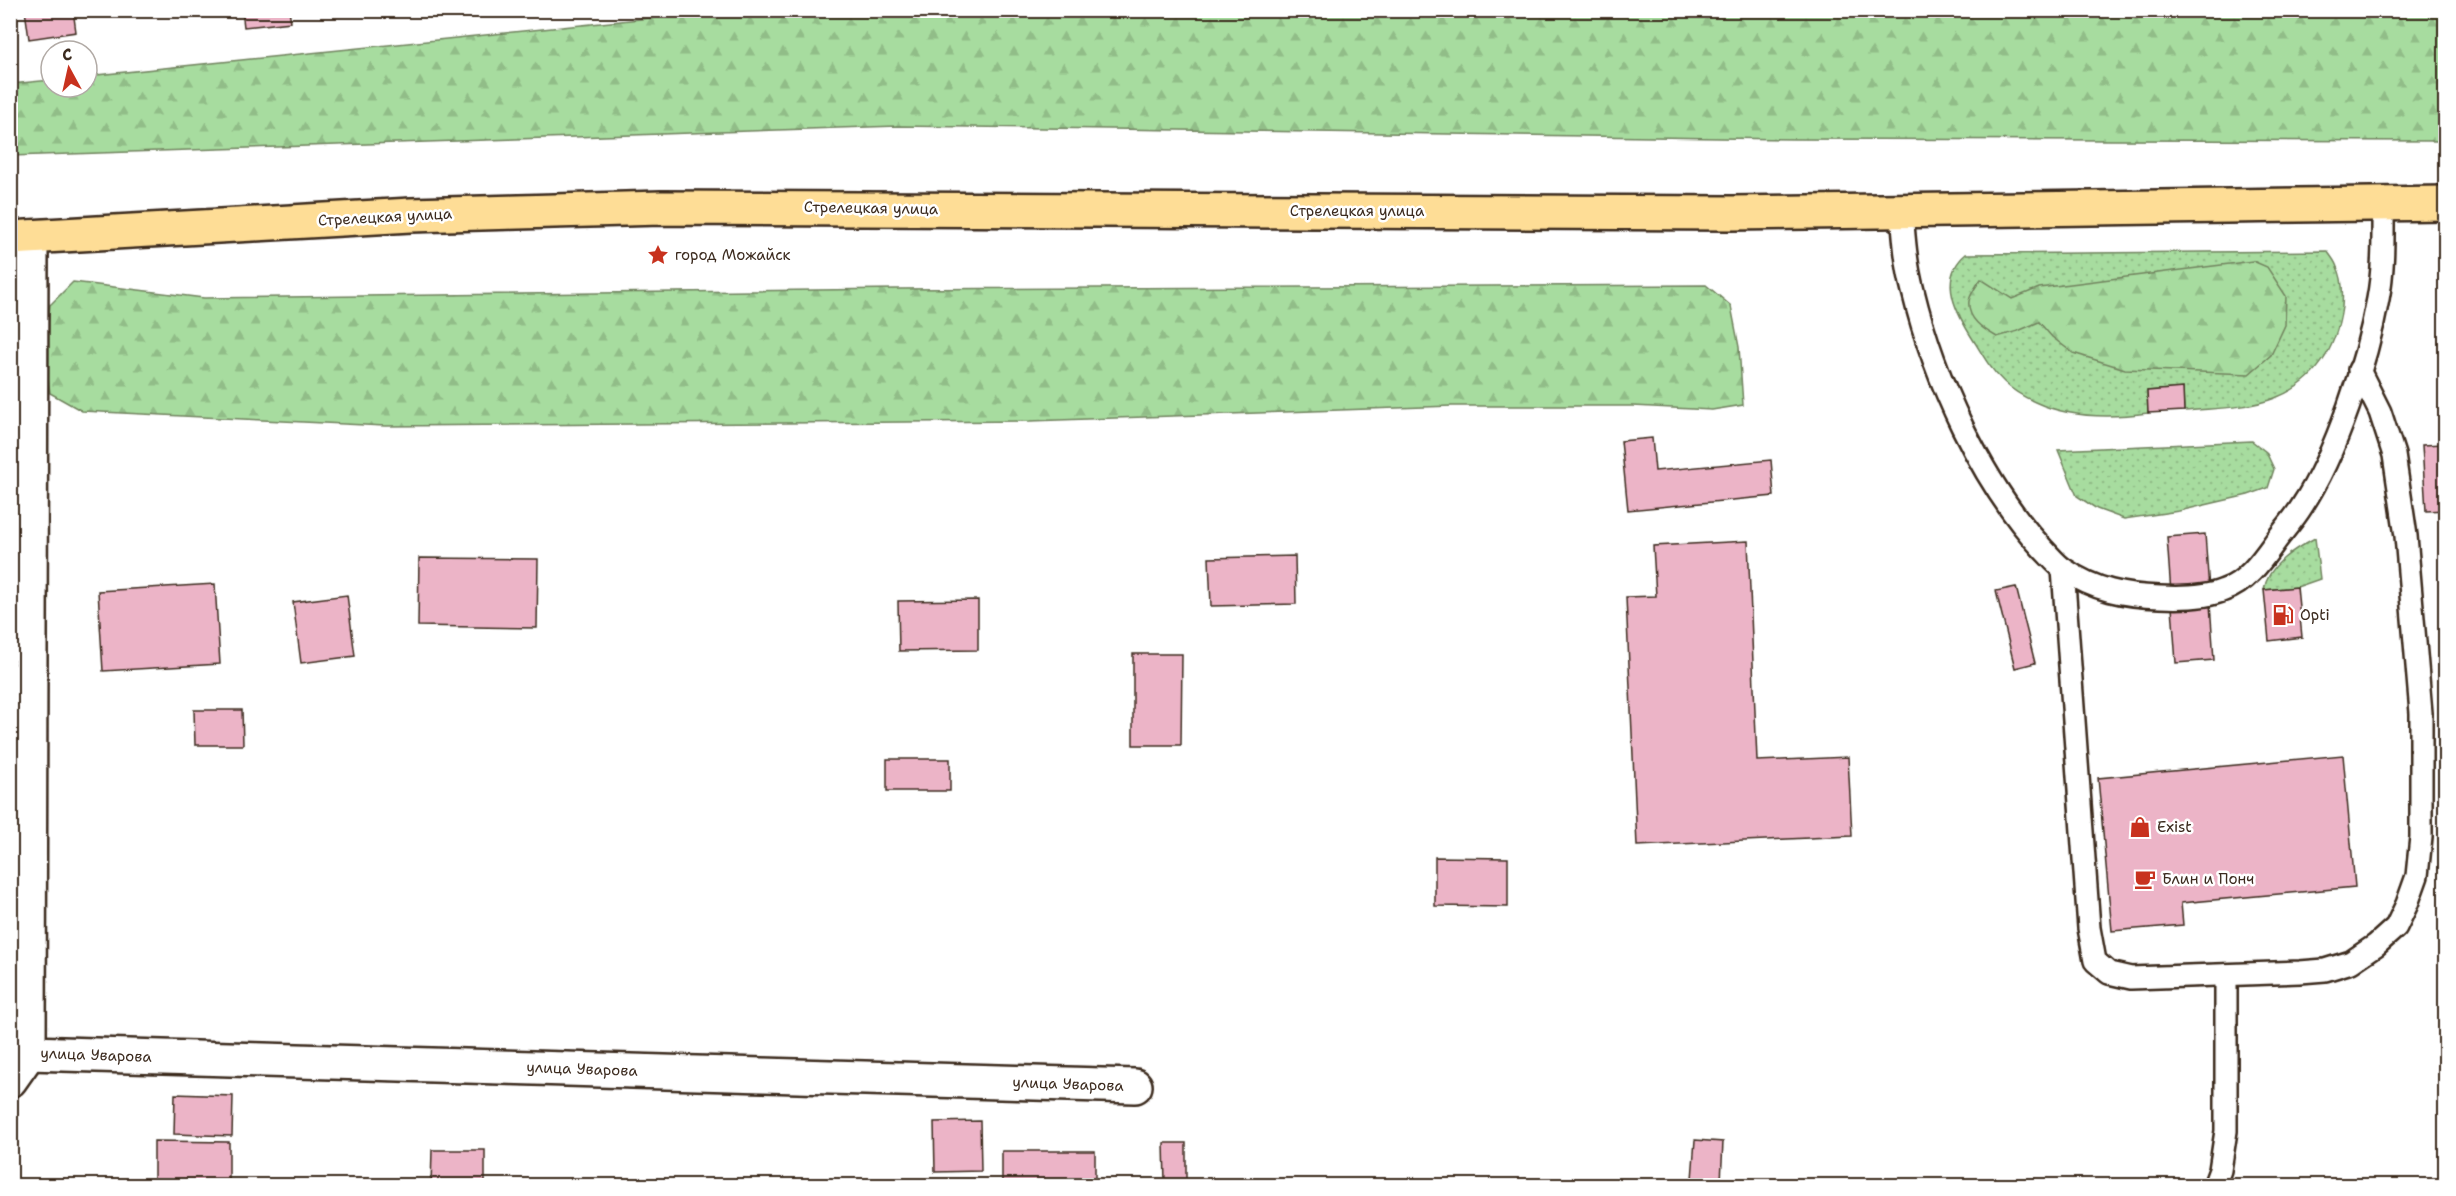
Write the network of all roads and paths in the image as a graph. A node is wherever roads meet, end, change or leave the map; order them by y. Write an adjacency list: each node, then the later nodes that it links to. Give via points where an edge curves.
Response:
1 (2445, 203): 2 (main road, Стрелецкая улица)
2 (2383, 204): 3 (main road, Стрелецкая улица); 5 (lane, via 2378,299)
3 (1902, 211): 4 (main road, Стрелецкая улица, via 745,207 411,215); 6 (lane, via 1912,290 1959,418 1994,485 2025,529)
4 (21, 237): 8 (street)
5 (2359, 370): 6 (lane, via 2329,455 2303,505 2260,561 2234,586 2210,594 2143,597 2105,591); 7 (lane, via 2380,412 2394,455 2406,536 2421,712 2421,837 2417,876 2396,927 2351,963 2325,970)
6 (2063, 569): 7 (lane, via 2089,928 2095,962 2109,973 2131,978)
7 (2226, 975): 11 (lane, via 2226,1131)
8 (29, 1053): 9 (street); 10 (street, улица Уварова)
9 (10, 1080)
10 (1135, 1086)
11 (2214, 1185)

